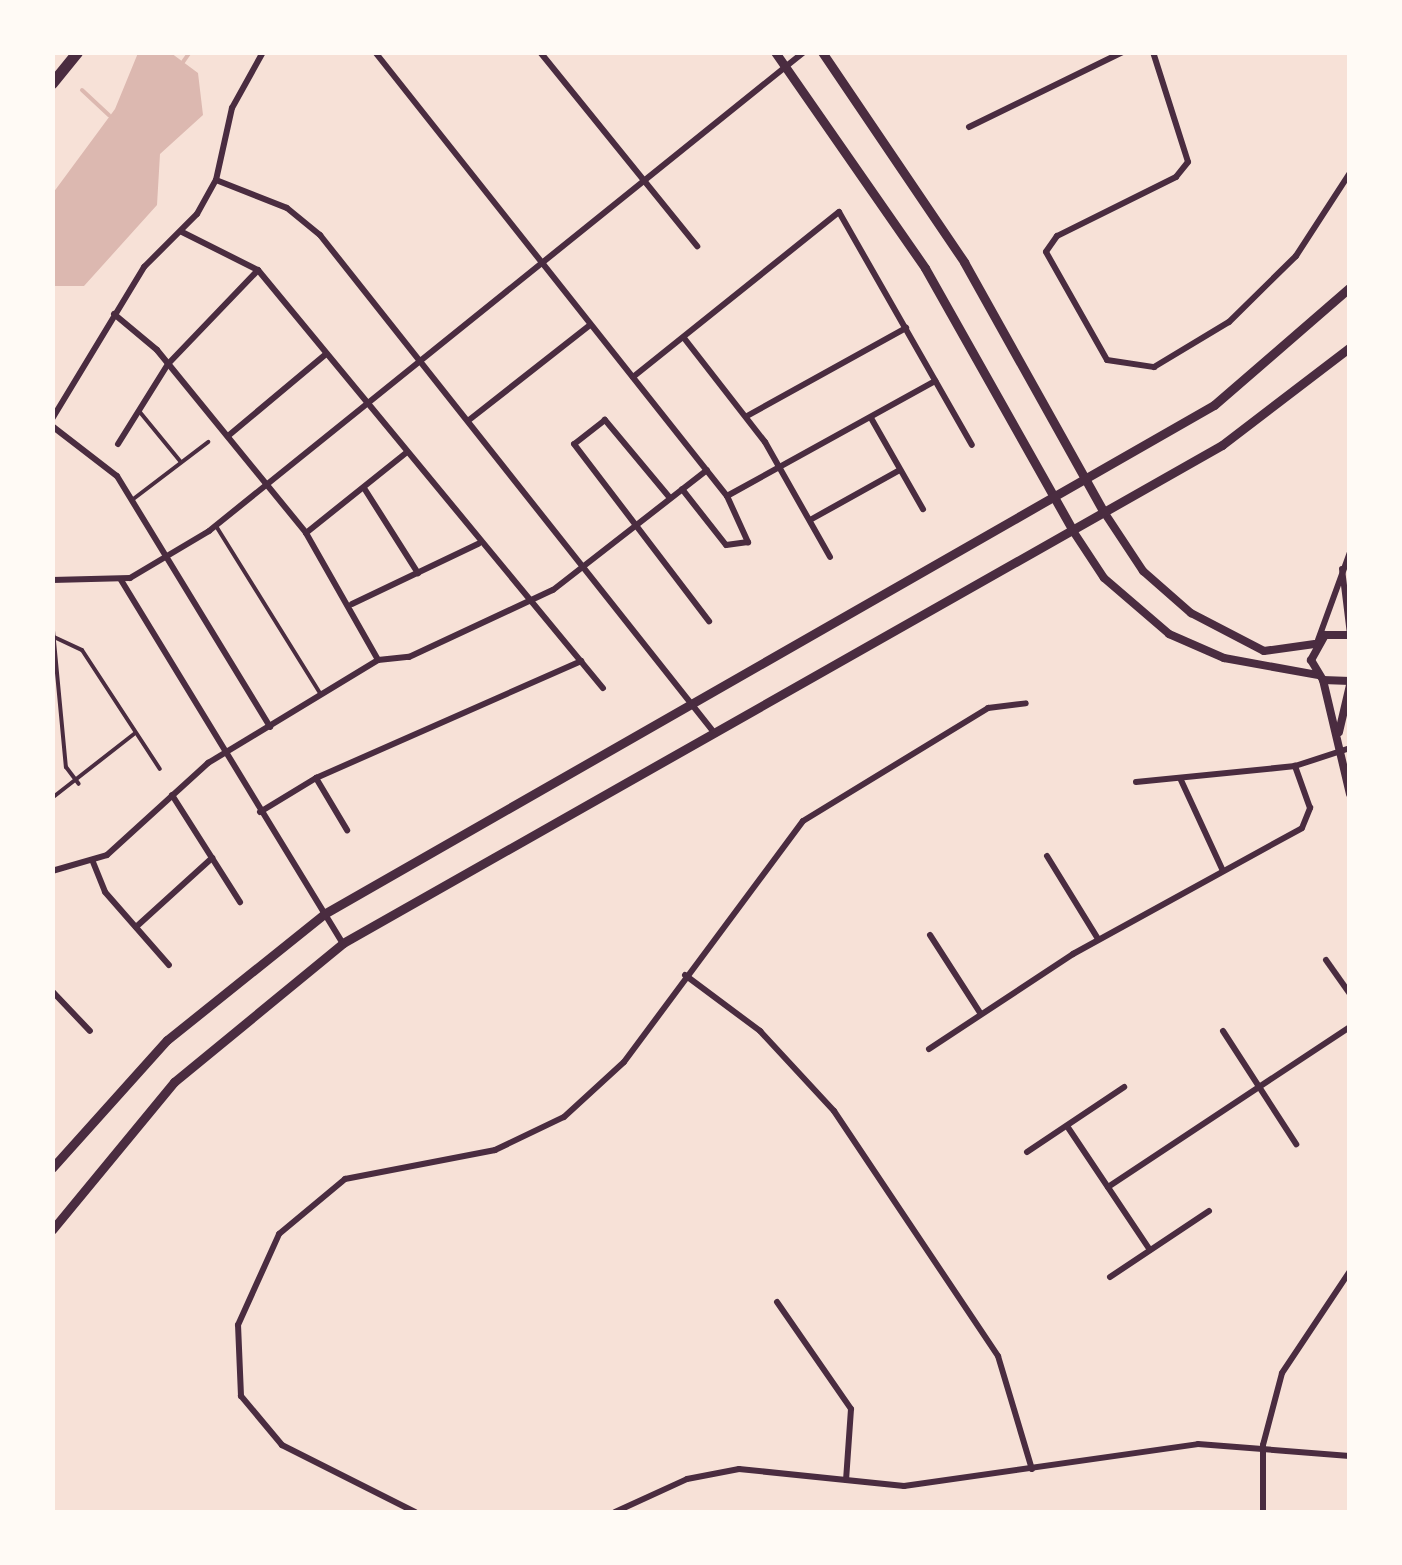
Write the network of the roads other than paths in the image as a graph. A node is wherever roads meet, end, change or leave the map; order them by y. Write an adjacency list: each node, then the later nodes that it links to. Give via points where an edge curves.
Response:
1 (77, 52): 11 (highway)
2 (263, 52): 14 (street, via 232,108)
3 (375, 52): 18 (street)
4 (540, 52): 15 (street)
5 (775, 52): 10 (main road)
6 (804, 52): 10 (street)
7 (822, 52): 46 (main road, via 964,262)
8 (1123, 52): 12 (street)
9 (1153, 52): 13 (street, via 1188,162 1176,177 1056,236 1046,252 1107,360 1154,367 1229,322 1296,256)
10 (785, 67): 15 (street); 50 (main road, via 925,268)
11 (52, 83)
12 (970, 127)
13 (1350, 174)
14 (216, 180): 16 (street); 27 (street, via 300,216)
15 (646, 181): 17 (street); 18 (street)
16 (182, 232): 19 (street); 21 (street)
17 (697, 246)
18 (542, 264): 22 (street); 27 (street)
19 (258, 270): 26 (street); 28 (street)
20 (1350, 287): 46 (main road, via 1248,381)
21 (114, 314): 28 (street); 36 (street)
22 (590, 324): 29 (street); 35 (street)
23 (906, 328): 24 (street, via 839,212); 30 (street); 33 (street)
24 (684, 338): 29 (street); 33 (street)
25 (1350, 347): 55 (main road, via 1247,430)
26 (326, 354): 31 (street); 37 (street)
27 (422, 362): 31 (street); 35 (street)
28 (168, 364): 32 (street); 37 (street)
29 (633, 377): 44 (street)
30 (935, 381): 34 (street); 40 (street)
31 (367, 405): 41 (street); 47 (street)
32 (138, 410): 39 (street); 42 (lane)
33 (748, 416): 43 (street)
34 (872, 418): 43 (street); 45 (street)
35 (470, 420): 66 (street)
36 (52, 422): 53 (street, via 98,456)
37 (228, 436): 47 (street)
38 (208, 442): 42 (lane)
39 (118, 444)
40 (972, 445)
41 (406, 453): 48 (street); 61 (street)
42 (181, 462): 53 (lane)
43 (778, 465): 51 (street); 56 (street)
44 (707, 470): 49 (street); 51 (street)
45 (900, 470): 54 (street); 56 (street)
46 (1086, 476): 50 (main road); 55 (main road)
47 (268, 486): 57 (street); 60 (street)
48 (364, 488): 60 (street); 67 (street)
49 (682, 489): 51 (street, via 726,545 742,547 748,530); 52 (street)
50 (1054, 494): 59 (main road); 83 (main road)
51 (728, 496)
52 (670, 498): 58 (street); 58 (street, via 605,420 574,444)
53 (132, 500): 64 (street)
54 (922, 509)
55 (1104, 512): 59 (main road); 76 (street, via 1144,570 1203,621 1279,654)
56 (810, 520): 63 (street)
57 (216, 526): 64 (street); 82 (lane)
58 (636, 526): 66 (street); 73 (street)
59 (1073, 531): 79 (street, via 1104,578 1168,634 1224,658); 86 (main road)
60 (306, 533): 70 (street)
61 (478, 544): 67 (street); 71 (street)
62 (1350, 552): 65 (street)
63 (830, 557)
64 (166, 560): 69 (street); 85 (street)
65 (1343, 563): 74 (street, via 1340,607); 76 (street)
66 (586, 566): 71 (street); 83 (street)
67 (418, 573): 70 (street)
68 (52, 580): 69 (street)
69 (120, 580): 90 (street)
70 (352, 604): 77 (street)
71 (528, 605): 77 (street, via 408,657); 78 (street)
72 (52, 620): 75 (lane)
73 (708, 621)
74 (1350, 634): 76 (street)
75 (54, 638): 87 (lane, via 82,650); 96 (lane, via 66,768)
76 (1316, 642): 79 (street)
77 (378, 660): 82 (street)
78 (581, 661): 81 (street); 93 (street)
79 (1320, 678): 80 (street); 89 (street)
80 (1350, 683): 89 (street)
81 (603, 688)
82 (320, 693): 85 (street)
83 (692, 702): 86 (street); 108 (main road)
84 (1026, 703): 115 (street, via 988,708 802,821)
85 (270, 726): 90 (street)
86 (712, 730): 112 (main road)
87 (134, 734): 92 (lane); 96 (lane)
88 (1350, 748): 89 (street)
89 (1340, 751): 91 (street); 97 (street)
90 (223, 753): 98 (street); 100 (street)
91 (1294, 766): 94 (street); 106 (street, via 1307,822)
92 (160, 768)
93 (316, 778): 100 (street); 101 (street)
94 (1180, 778): 95 (street); 106 (street)
95 (1136, 782)
96 (79, 784): 99 (lane)
97 (1350, 794)
98 (172, 795): 103 (street); 104 (street)
99 (52, 798)
100 (260, 812): 108 (street)
101 (347, 830)
102 (1047, 856): 111 (street)
103 (212, 858): 107 (street); 109 (street)
104 (93, 862): 105 (street); 109 (street)
105 (52, 871)
106 (1223, 871): 111 (street)
107 (240, 902)
108 (324, 914): 112 (street); 128 (main road, via 191,1017)
109 (136, 927): 114 (street)
110 (930, 935): 118 (street)
111 (1098, 939): 118 (street)
112 (343, 943): 131 (main road, via 174,1082)
113 (1326, 960): 116 (street)
114 (169, 964)
115 (685, 974): 138 (street, via 760,1031 834,1111 998,1356); 140 (street, via 624,1062 564,1117 494,1150 345,1179 308,1202 268,1253 234,1343 250,1414 282,1445)
116 (1350, 994)
117 (54, 996): 120 (street)
118 (981, 1014): 122 (street)
119 (1350, 1027): 124 (street)
120 (90, 1031)
121 (1223, 1031): 124 (street)
122 (929, 1050)
123 (1124, 1087): 125 (street)
124 (1259, 1088): 126 (street); 129 (street)
125 (1067, 1126): 127 (street); 129 (street)
126 (1296, 1144)
127 (1027, 1152)
128 (52, 1168)
129 (1108, 1188): 132 (street)
130 (1209, 1212): 132 (street)
131 (52, 1230)
132 (1150, 1250): 134 (street)
133 (1350, 1270): 136 (street, via 1295,1344)
134 (1110, 1277)
135 (777, 1302): 139 (street, via 851,1409)
136 (1263, 1445): 137 (street); 138 (street, via 1185,1445); 142 (street)
137 (1350, 1456)
138 (1032, 1469): 139 (street, via 932,1485)
139 (846, 1480): 141 (street, via 768,1468 714,1473)
140 (415, 1512)
141 (615, 1512)
142 (1263, 1512)

